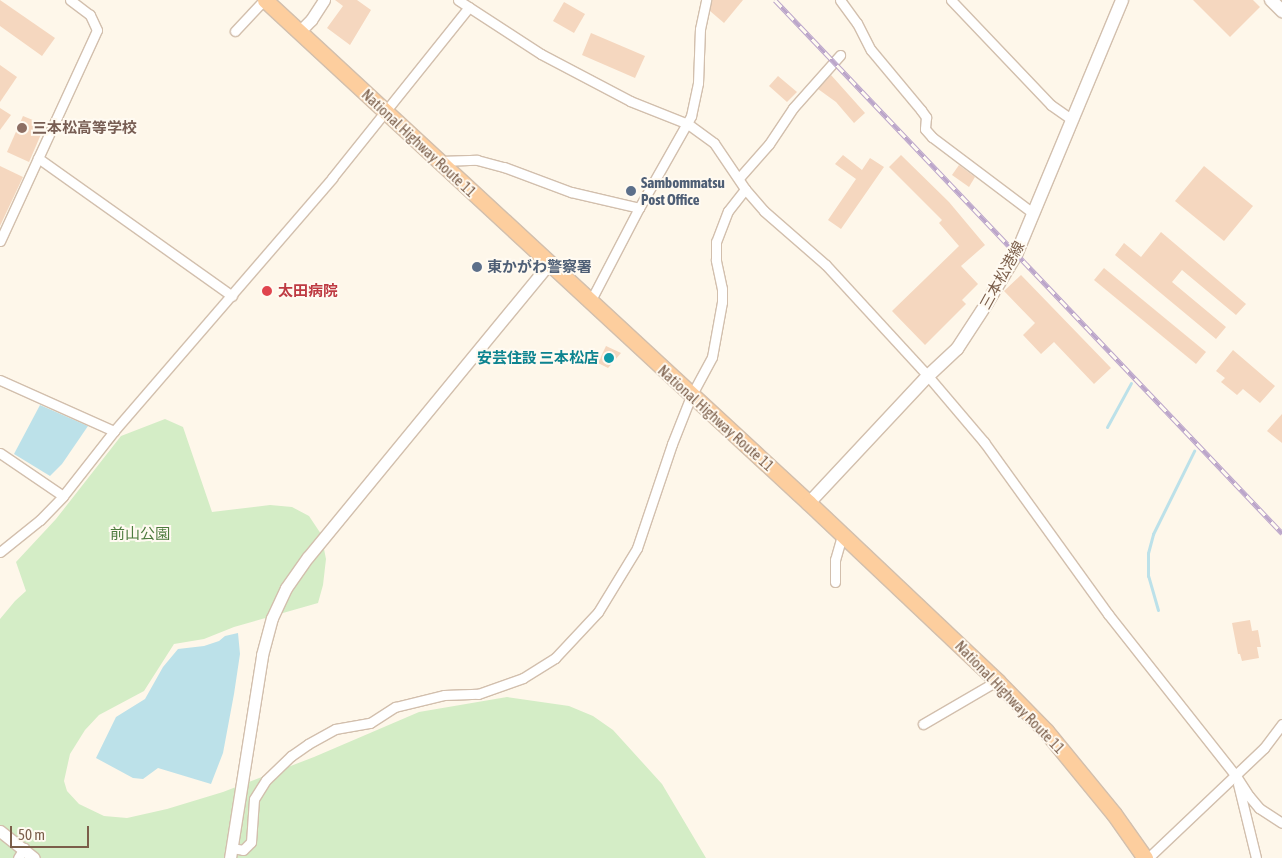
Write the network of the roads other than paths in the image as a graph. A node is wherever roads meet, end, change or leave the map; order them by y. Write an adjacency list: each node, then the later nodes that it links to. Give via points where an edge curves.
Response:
1 (70, 0): 18 (street, via 90,15 97,30)
2 (264, 0): 12 (street); 13 (highway, National Highway Route 11)
3 (324, 0): 13 (street)
4 (458, 0): 10 (street)
5 (706, 0): 17 (street, via 700,29 698,83)
6 (840, 0): 23 (street, via 871,50 926,117 925,129 932,137)
7 (952, 0): 16 (street, via 1052,105)
8 (1122, 0): 16 (main road, 三本松港線)
9 (1271, 0): 11 (main road)
10 (469, 8): 15 (street); 17 (street, via 578,74 630,101)
11 (1282, 11)
12 (235, 31)
13 (299, 32): 15 (highway, National Highway Route 11)
14 (840, 55): 20 (street)
15 (385, 111): 19 (highway, National Highway Route 11); 26 (street)
16 (1071, 119): 23 (main road, 三本松港線)
17 (688, 124): 20 (street, via 714,144); 22 (street)
18 (38, 158): 24 (street); 26 (street)
19 (438, 161): 22 (street, via 477,160 570,192); 25 (highway, National Highway Route 11)
20 (738, 178): 21 (street)
21 (746, 189): 28 (street, via 764,211 826,265); 30 (street, via 728,212 718,234 715,252 722,289 720,319 712,357)
22 (639, 208): 27 (street)
23 (1033, 213): 28 (main road, 三本松港線, via 1013,260 966,336)
24 (0, 242)
25 (550, 264): 27 (highway, National Highway Route 11); 45 (street, via 308,557 286,588 272,618 262,655)
26 (232, 296): 31 (street)
27 (590, 302): 30 (highway, National Highway Route 11)
28 (928, 376): 34 (main road, 三本松港線); 41 (street, via 984,442 1108,614)
29 (0, 380): 31 (street)
30 (691, 396): 34 (highway, National Highway Route 11); 45 (street, via 637,548 598,612 555,658 544,667 478,694 444,695 395,707 370,723 336,729 308,744 266,780 254,799 251,842 243,850)
31 (114, 431): 33 (street)
32 (0, 453): 33 (street)
33 (63, 496): 36 (street, via 40,520)
34 (809, 503): 35 (highway, National Highway Route 11)
35 (842, 535): 37 (street, via 835,560); 38 (highway, National Highway Route 11)
36 (0, 552)
37 (835, 582)
38 (997, 681): 39 (street); 47 (highway, National Highway Route 11, via 1046,731)
39 (923, 724)
40 (1282, 724): 41 (street)
41 (1236, 776): 42 (street, via 1259,808); 47 (street); 48 (street)
42 (1282, 823)
43 (0, 831): 44 (street)
44 (21, 853): 46 (street)
45 (231, 853)
46 (34, 858)
47 (1146, 858)
48 (1256, 858)

